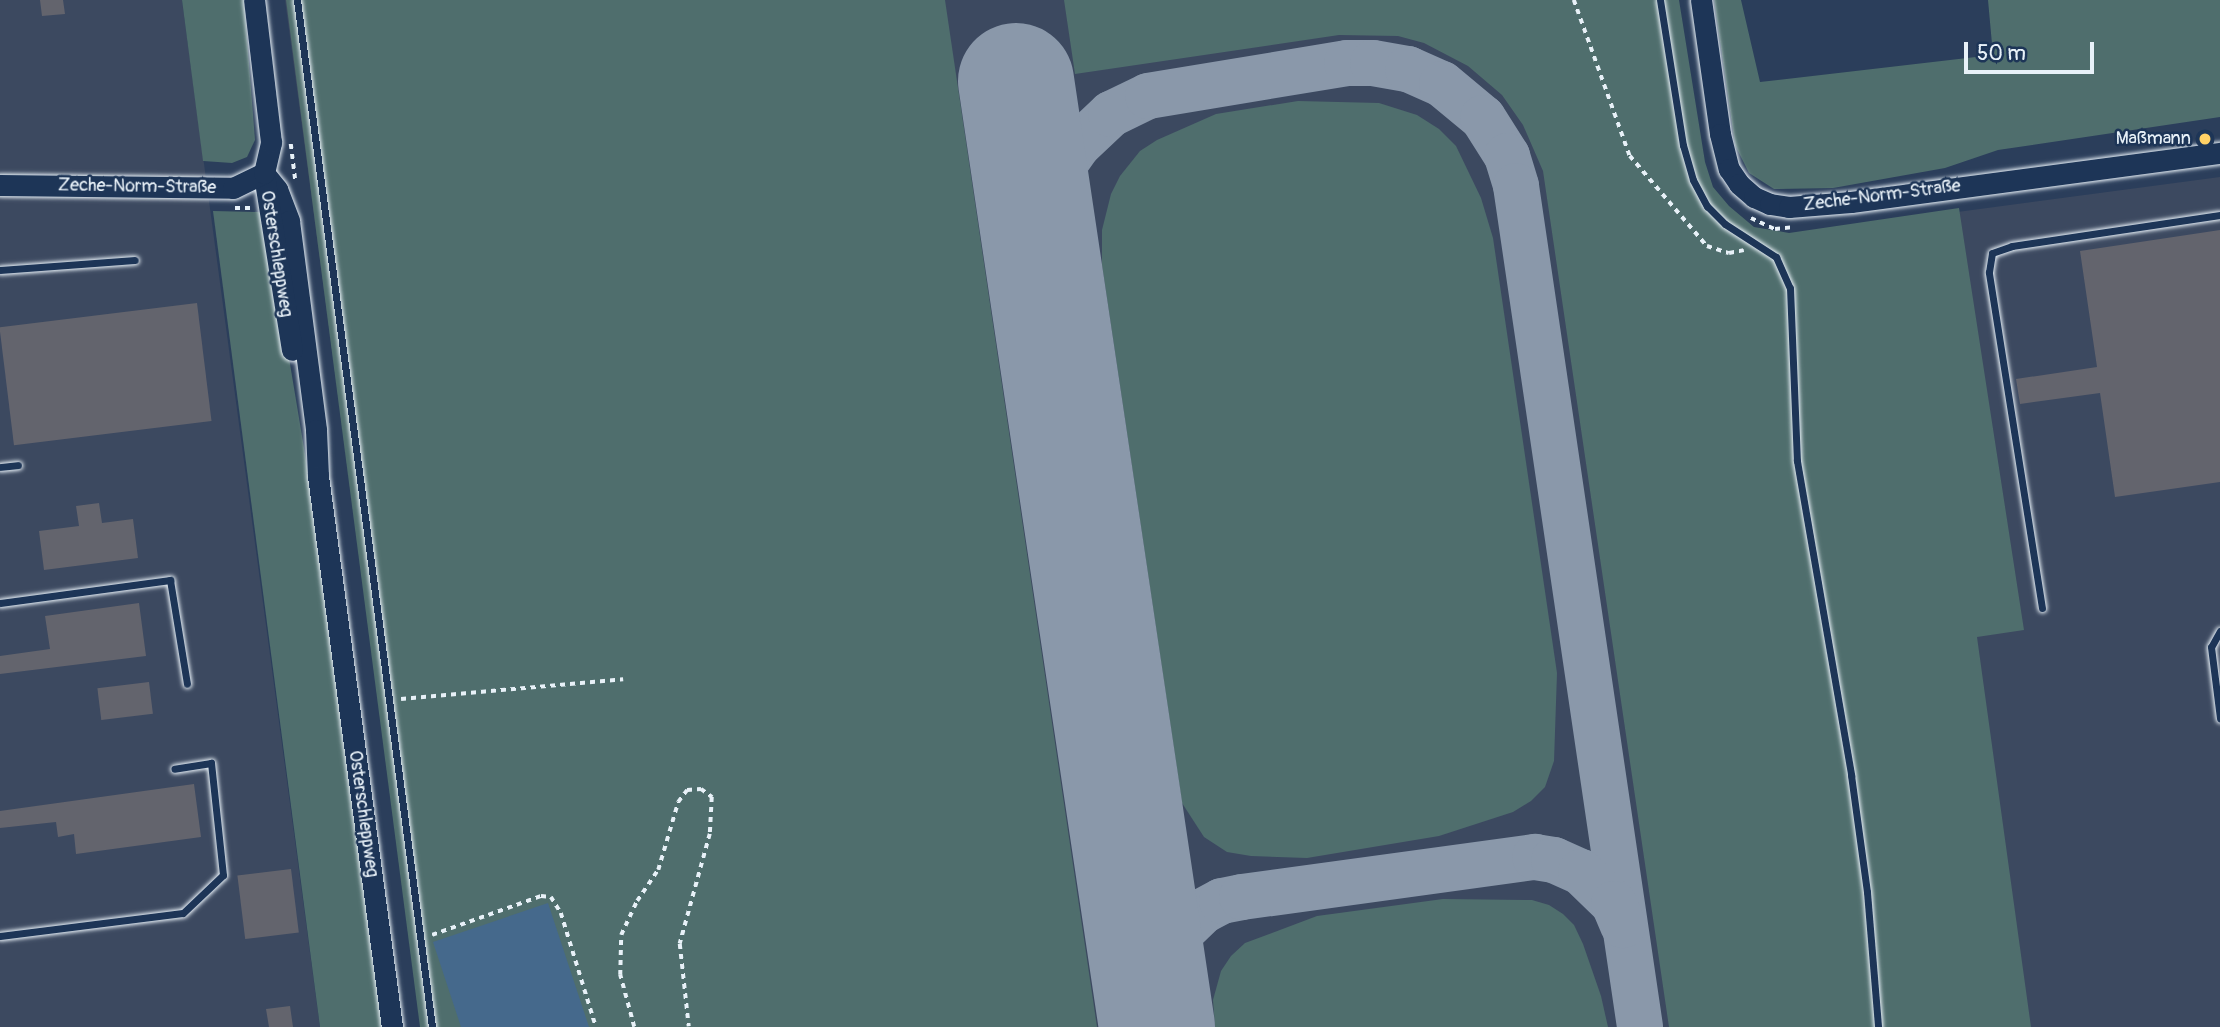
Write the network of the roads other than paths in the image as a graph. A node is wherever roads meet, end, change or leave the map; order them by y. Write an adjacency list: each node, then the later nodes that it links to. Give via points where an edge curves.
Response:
1 (254, 0): 6 (main road, via 271,142)
2 (297, 0): 21 (lane)
3 (1660, 0): 22 (lane, via 1683,145 1693,180 1707,206 1725,224 1776,257 1790,288 1797,461 1851,775)
4 (1701, 0): 5 (main road, Zeche-Norm-Straße, via 1729,169 1754,197 1770,204 1851,202)
5 (2220, 153)
6 (264, 173): 7 (main road, Zeche-Norm-Straße, via 233,188); 20 (main road, Osterschleppweg, via 277,188 289,221 318,476)
7 (0, 185)
8 (2220, 215): 14 (lane, via 2012,246 1992,253 1989,272)
9 (135, 260): 10 (lane)
10 (0, 270)
11 (18, 465): 12 (lane)
12 (0, 467)
13 (0, 603): 16 (lane, via 170,580)
14 (2042, 608)
15 (2220, 631): 17 (lane, via 2211,647)
16 (187, 684)
17 (2220, 718)
18 (174, 769): 19 (lane, via 211,764 223,875 183,913)
19 (0, 936)
20 (392, 1027)
21 (432, 1027)
22 (1878, 1027)

